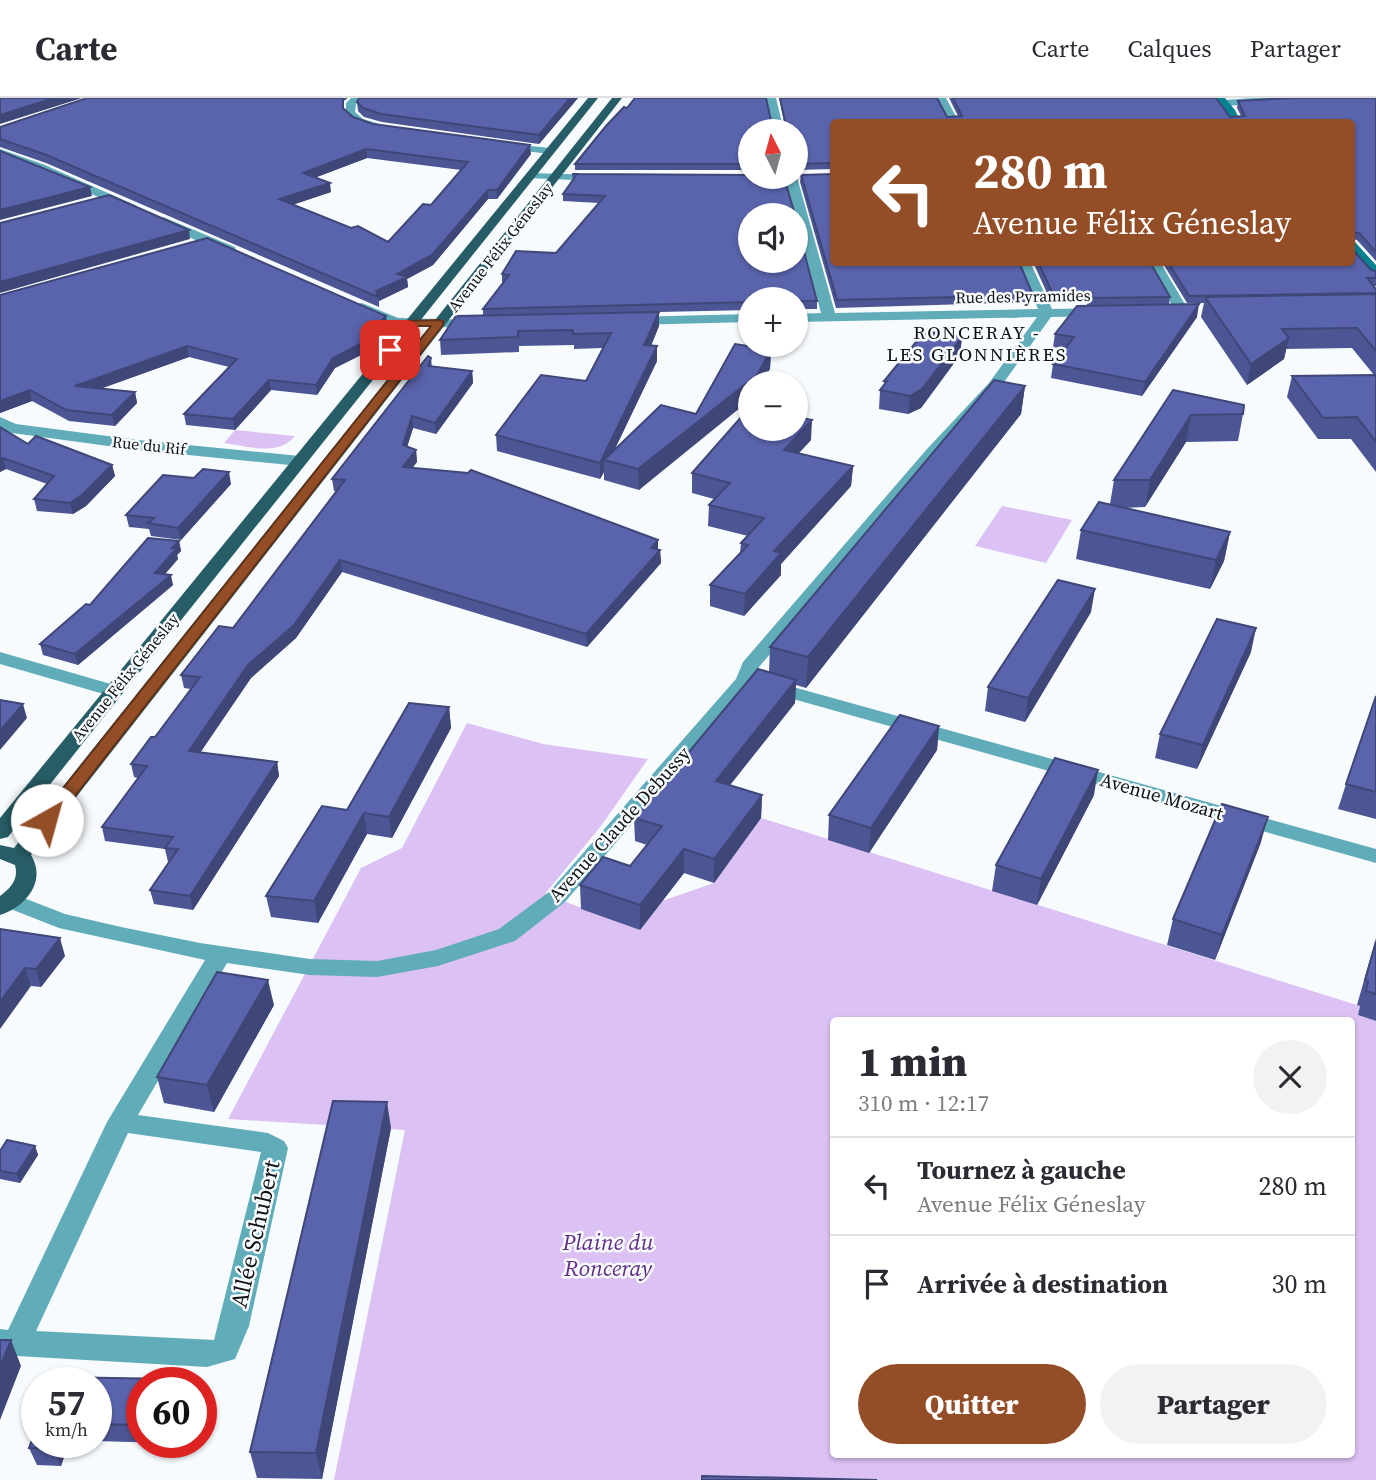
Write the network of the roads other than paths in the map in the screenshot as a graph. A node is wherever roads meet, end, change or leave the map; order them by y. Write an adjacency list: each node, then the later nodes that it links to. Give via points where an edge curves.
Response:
1 (357, 98): 11 (street, via 350,113 359,121)
2 (593, 98): 13 (main road, Avenue Félix Géneslay)
3 (617, 98): 16 (main road, Avenue Félix Géneslay)
4 (771, 98): 8 (street)
5 (941, 98): 9 (street)
6 (1303, 98): 7 (street)
7 (1222, 101): 10 (street)
8 (776, 119)
9 (952, 119)
10 (1234, 119)
11 (391, 130)
12 (496, 145): 13 (street)
13 (550, 151): 15 (main road, Avenue Félix Géneslay)
14 (0, 152): 19 (street)
15 (530, 176): 16 (street); 36 (main road, Avenue Félix Géneslay)
16 (554, 178): 17 (street); 37 (main road, Avenue Félix Géneslay)
17 (618, 178)
18 (802, 189): 32 (street)
19 (111, 198): 20 (street); 21 (street)
20 (87, 204)
21 (208, 241): 22 (street); 24 (street)
22 (182, 248)
23 (1355, 249): 27 (street)
24 (246, 257)
25 (1025, 266): 31 (street)
26 (1155, 266): 29 (street)
27 (1376, 273)
28 (344, 299): 36 (street, via 396,322)
29 (1183, 311)
30 (1115, 312): 31 (street, Rue des Pyramides)
31 (1047, 313): 32 (street, Rue des Pyramides); 42 (street, Avenue Claude Debussy, via 994,386 750,666)
32 (829, 317): 34 (street, Rue des Pyramides)
33 (738, 318): 35 (street)
34 (808, 318)
35 (619, 321)
36 (411, 323): 37 (street); 40 (main road, Avenue Félix Géneslay)
37 (439, 323): 38 (street); 45 (main road, Avenue Félix Géneslay)
38 (485, 323)
39 (0, 422): 40 (street, Rue du Rif, via 12,428)
40 (300, 461): 43 (main road, Avenue Félix Géneslay)
41 (0, 658): 43 (street)
42 (745, 680): 46 (street, Avenue Mozart); 48 (street, Avenue Claude Debussy, via 557,897 507,935 438,958 377,969 310,967)
43 (114, 691): 44 (main road, Avenue Félix Géneslay)
44 (0, 832)
45 (9, 855): 47 (main road, Avenue Félix Géneslay, via 26,865 29,876 24,888)
46 (1376, 856)
47 (6, 904): 48 (street, Avenue Claude Debussy)
48 (220, 954): 49 (street)
49 (120, 1122): 50 (street); 50 (street, Allée Schubert, via 268,1143 275,1148 225,1350 207,1354)
50 (8, 1343)

